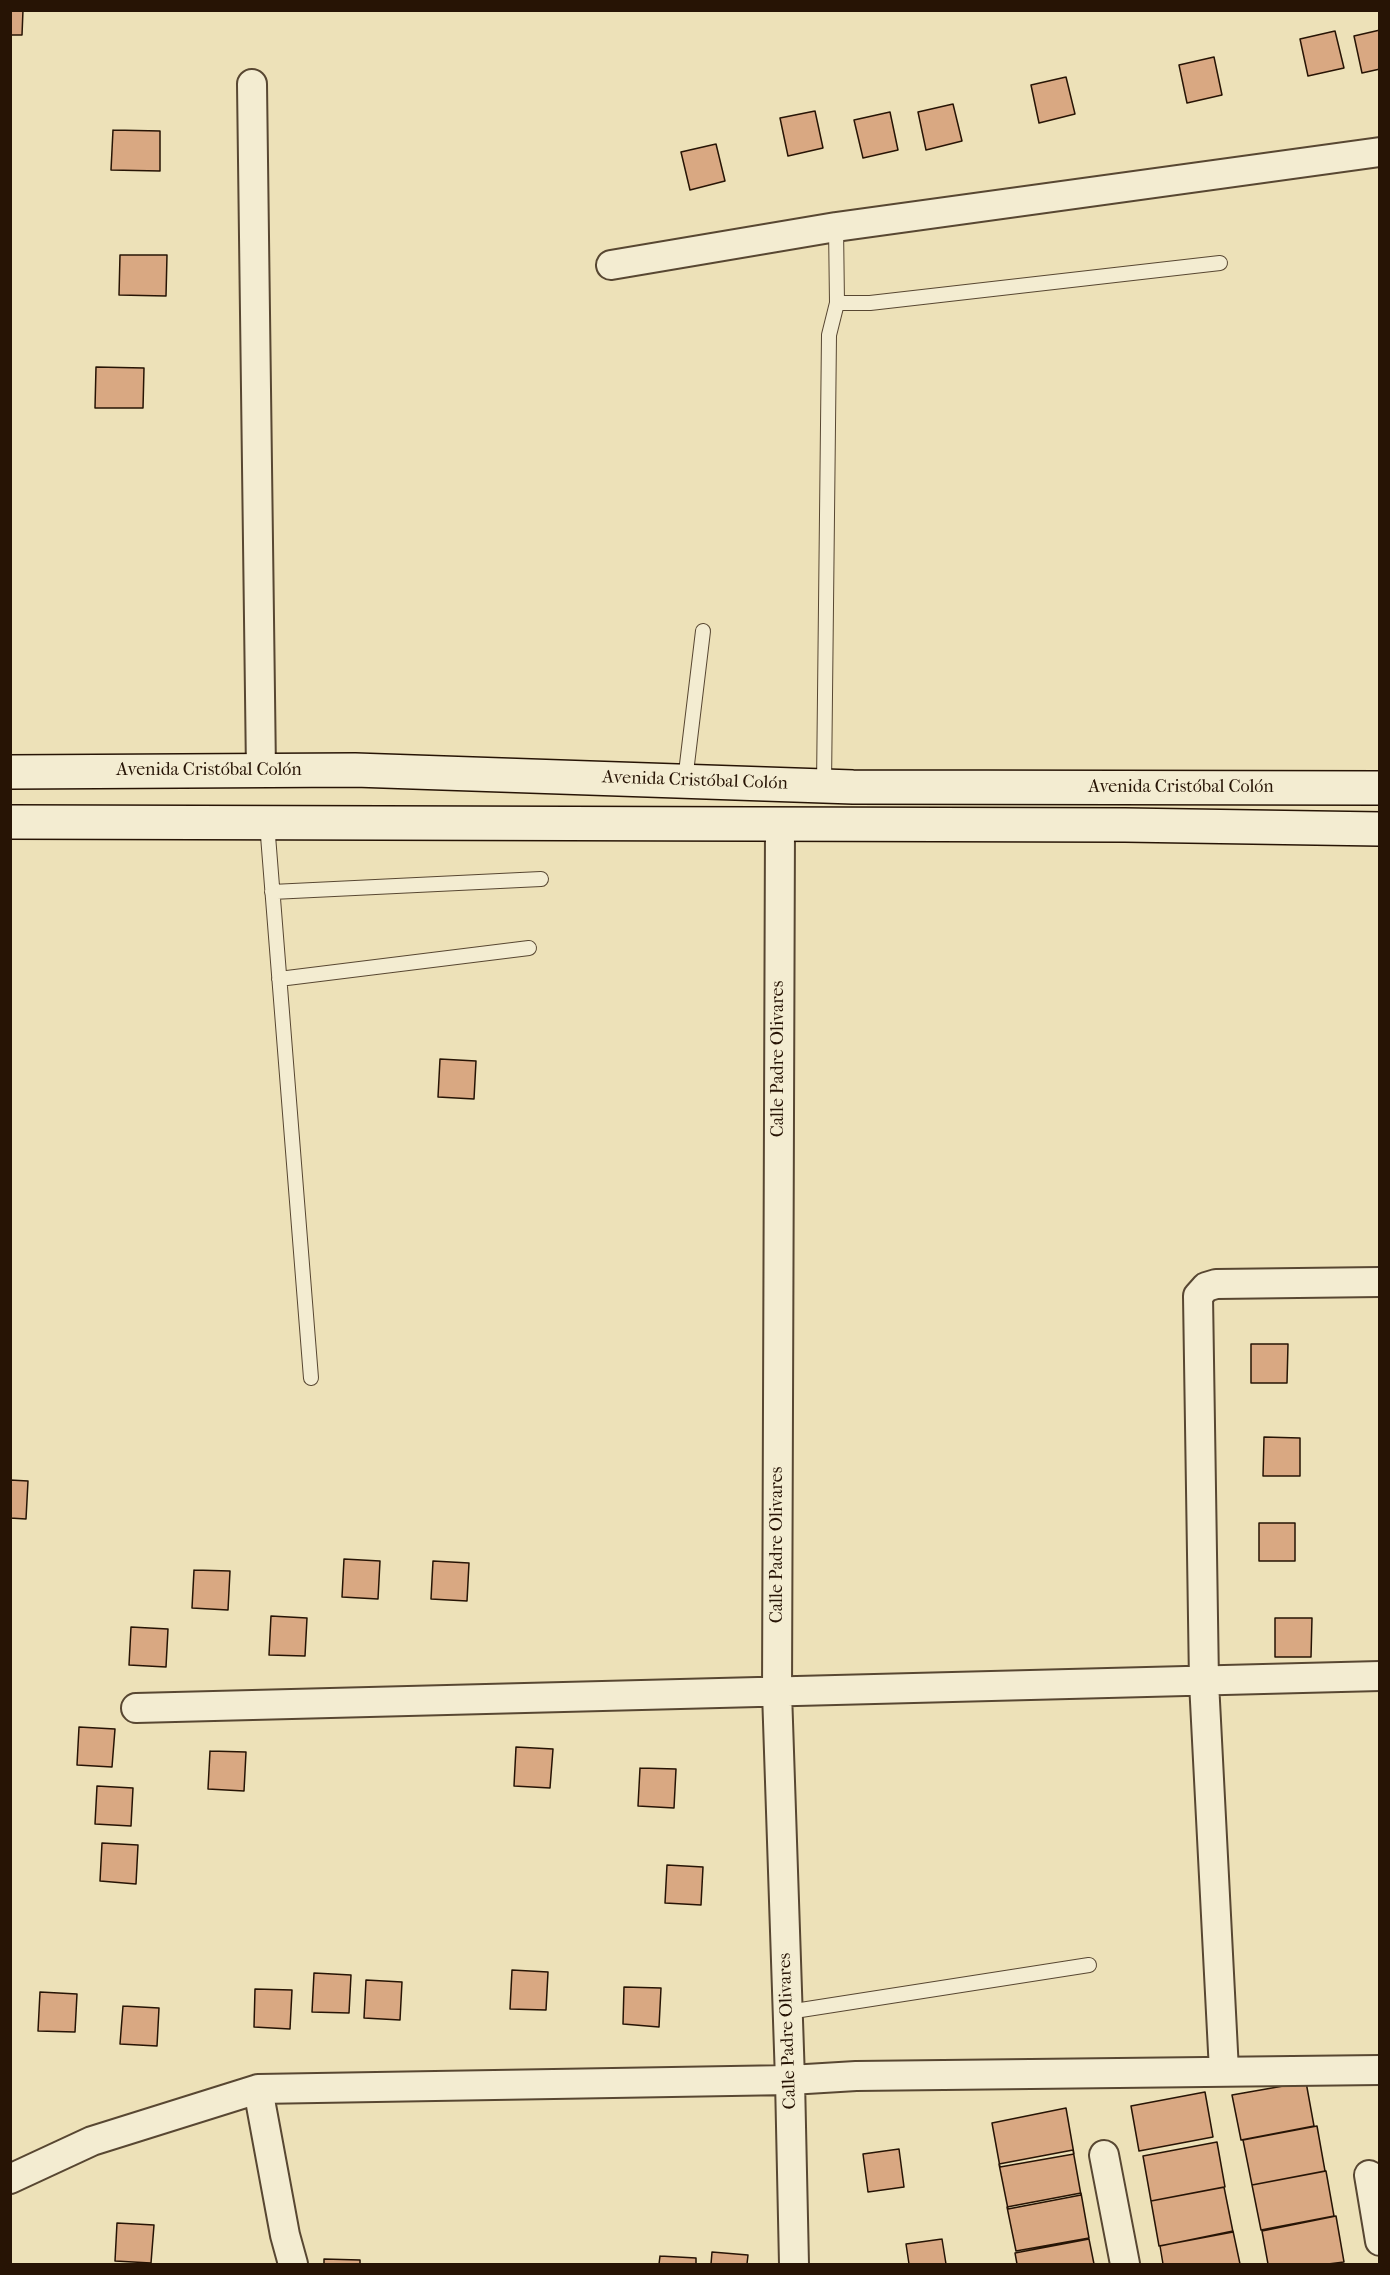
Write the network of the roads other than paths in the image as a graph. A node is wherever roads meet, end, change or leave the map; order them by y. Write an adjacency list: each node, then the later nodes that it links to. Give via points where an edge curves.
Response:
1 (252, 84): 8 (street)
2 (1380, 152): 3 (street)
3 (836, 227): 5 (street); 6 (lane)
4 (1220, 263): 6 (lane, via 870,303)
5 (611, 265)
6 (837, 303): 11 (lane, via 829,335)
7 (703, 632): 10 (lane)
8 (261, 771): 9 (street, Avenida Cristóbal Colón); 10 (street, Avenida Cristóbal Colón, via 355,770)
9 (10, 772)
10 (685, 781): 11 (street, Avenida Cristóbal Colón)
11 (824, 786): 12 (street, Avenida Cristóbal Colón)
12 (1380, 788)
13 (10, 822): 14 (street, Avenida Cristóbal Colón)
14 (267, 823): 15 (street, Avenida Cristóbal Colón); 18 (lane)
15 (780, 825): 16 (street, Avenida Cristóbal Colón); 25 (street, Calle Padre Olivares)
16 (1380, 829)
17 (541, 879): 18 (lane)
18 (272, 892): 20 (lane)
19 (529, 948): 20 (lane)
20 (279, 979): 22 (lane)
21 (1380, 1282): 24 (street, via 1216,1284 1206,1287 1198,1296)
22 (311, 1378)
23 (1380, 1676): 24 (street)
24 (1204, 1682): 25 (street); 30 (street)
25 (777, 1692): 26 (street); 28 (street, Calle Padre Olivares)
26 (136, 1708)
27 (1089, 1965): 28 (lane)
28 (788, 2012): 31 (street, Calle Padre Olivares)
29 (1380, 2070): 30 (street)
30 (1224, 2071): 31 (street)
31 (790, 2080): 32 (street); 38 (street, Calle Padre Olivares)
32 (258, 2089): 35 (street, via 92,2141); 37 (street)
33 (1104, 2156): 39 (street)
34 (1369, 2175): 36 (street)
35 (10, 2179)
36 (1380, 2241)
37 (293, 2265)
38 (794, 2265)
39 (1125, 2265)

